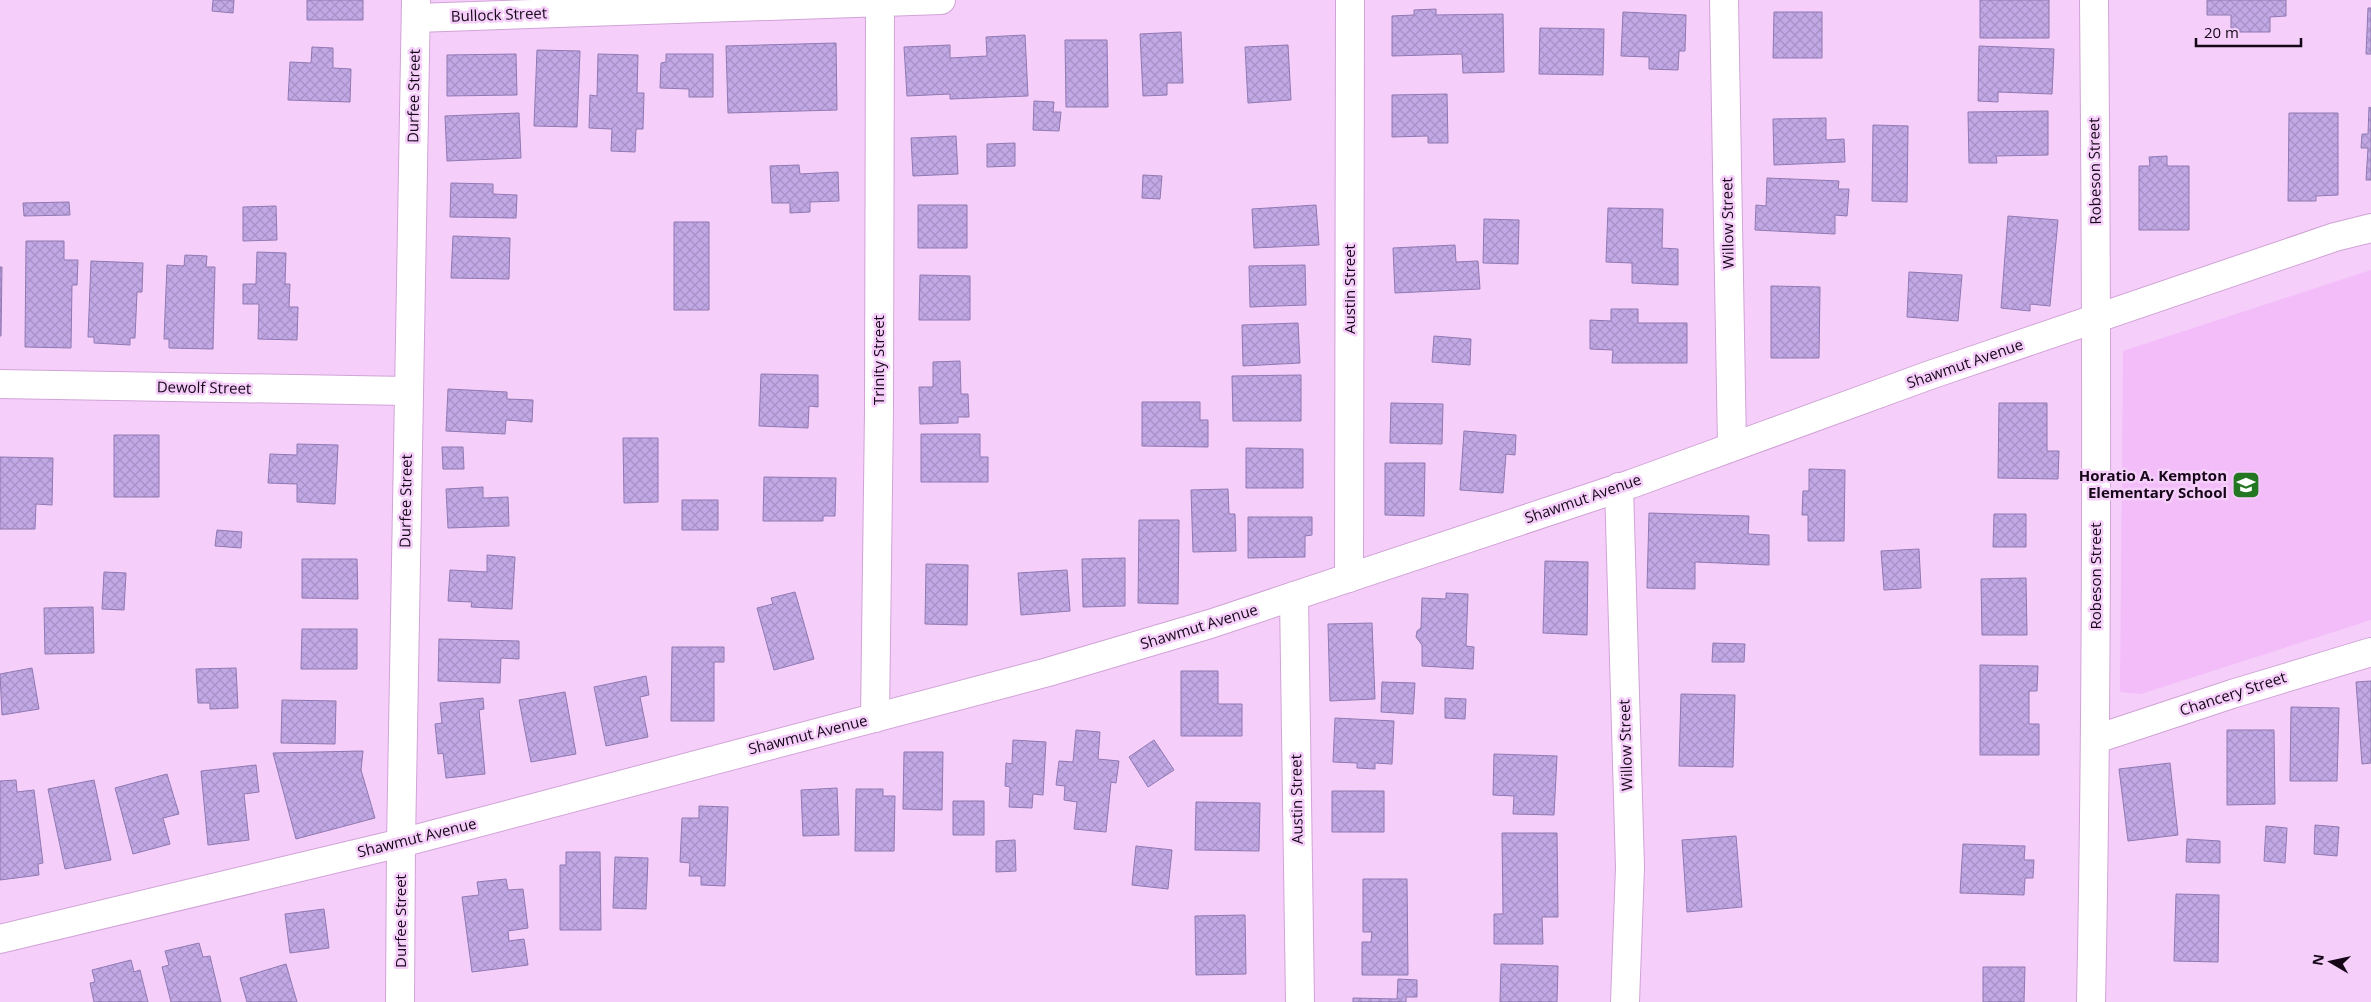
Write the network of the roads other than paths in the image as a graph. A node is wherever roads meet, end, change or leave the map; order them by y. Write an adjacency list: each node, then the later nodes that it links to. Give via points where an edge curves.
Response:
1 (941, 0): 5 (street, Bullock Street)
2 (1350, 0): 13 (street, Austin Street)
3 (1724, 0): 11 (street, Willow Street)
4 (2094, 0): 8 (street, Robeson Street)
5 (880, 2): 6 (street, Bullock Street); 16 (street, Trinity Street)
6 (416, 9): 10 (street, Durfee Street)
7 (2371, 228): 8 (street, Shawmut Avenue, via 2335,237)
8 (2097, 320): 11 (street, Shawmut Avenue, via 1930,375); 17 (street, Robeson Street)
9 (0, 384): 10 (street, Dewolf Street)
10 (408, 391): 18 (street, Durfee Street)
11 (1732, 446): 12 (street, Shawmut Avenue)
12 (1620, 487): 13 (street, Shawmut Avenue); 22 (street, Willow Street, via 1630,868)
13 (1349, 578): 14 (street, Shawmut Avenue)
14 (1294, 596): 16 (street, Shawmut Avenue, via 1058,669); 21 (street, Austin Street)
15 (2371, 652): 17 (street, Chancery Street)
16 (875, 718): 18 (street, Shawmut Avenue)
17 (2096, 739): 23 (street, Robeson Street)
18 (401, 843): 19 (street, Shawmut Avenue); 20 (street, Durfee Street)
19 (0, 938)
20 (400, 1002)
21 (1300, 1002)
22 (1625, 1002)
23 (2092, 1002)

